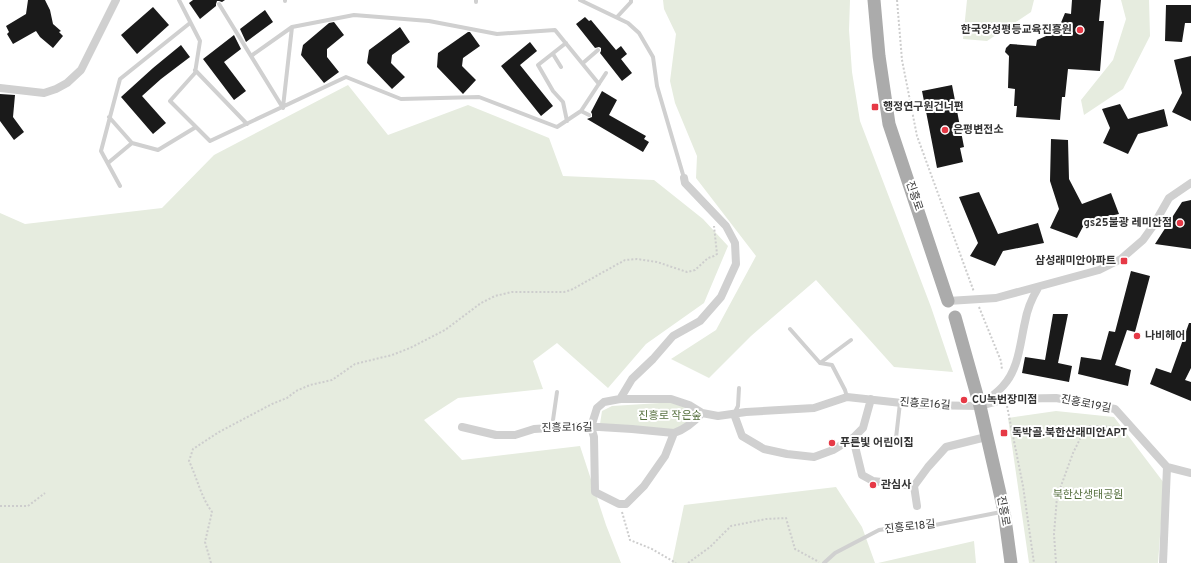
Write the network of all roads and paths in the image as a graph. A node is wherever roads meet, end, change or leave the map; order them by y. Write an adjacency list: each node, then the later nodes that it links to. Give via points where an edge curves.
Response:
1 (116, 0): 20 (street, via 81,70 67,83 44,93)
2 (179, 0): 9 (lane)
3 (580, 0): 8 (lane)
4 (630, 0): 8 (lane, via 631,2)
5 (874, 0): 36 (main road, 진흥로, via 889,124)
6 (897, 0): 35 (path, via 902,60 917,136)
7 (219, 4): 14 (lane)
8 (617, 17): 30 (lane, via 639,33 652,58 657,86)
9 (190, 23): 17 (lane, via 200,41); 24 (lane, via 120,79)
10 (292, 27): 11 (lane, via 354,15 429,21 497,34 555,30); 14 (lane); 21 (lane)
11 (566, 43): 13 (lane); 15 (lane)
12 (598, 50): 15 (lane)
13 (553, 54): 16 (lane); 25 (lane, via 538,65 553,91 563,102)
14 (251, 56): 21 (lane)
15 (583, 63): 19 (lane)
16 (561, 67)
17 (196, 70): 26 (lane); 27 (lane, via 170,101)
18 (606, 73): 19 (lane)
19 (599, 84): 22 (lane)
20 (0, 88)
21 (283, 108): 25 (lane, via 346,77 400,99 479,97 557,126); 26 (lane)
22 (581, 111): 23 (lane); 25 (lane)
23 (589, 115)
24 (109, 117): 28 (lane); 29 (lane, via 101,151)
25 (567, 121)
26 (248, 124): 27 (lane, via 210,141)
27 (196, 127): 28 (lane, via 158,150)
28 (132, 143): 29 (lane)
29 (108, 163): 32 (lane)
30 (684, 178): 33 (street, via 685,183)
31 (1191, 183): 34 (street, 진흥로, via 1169,198 1143,240 1121,259 1099,270)
32 (120, 186)
33 (708, 206): 46 (street, via 726,226 735,243 736,264 721,297 700,321 673,336 632,379); 69 (path, via 713,221 717,254 708,258 695,270 687,272 657,262 625,260 564,292 512,292 495,296 481,303 445,330 410,348 355,364 332,380 296,391 193,448 189,461 212,512 205,542)
34 (1038, 288): 36 (street, 진흥로, via 996,298); 50 (street, via 1025,322 1012,371 1004,386)
35 (975, 296)
36 (948, 301)
37 (978, 304): 42 (path, via 1001,361)
38 (955, 317): 50 (main road, 진흥로)
39 (790, 329): 41 (lane)
40 (850, 340): 41 (lane)
41 (820, 363): 45 (lane, via 832,365)
42 (1003, 376)
43 (739, 388): 52 (lane, via 738,406)
44 (557, 392): 54 (lane)
45 (847, 397): 47 (street, 진흥로16길); 52 (street, 진흥로16길, via 814,408)
46 (620, 399): 51 (street, via 671,399 689,405); 55 (street, via 604,402 597,408)
47 (871, 399): 49 (street, 진흥로16길); 59 (street, via 863,428)
48 (1006, 399): 50 (street, 진흥로19길); 61 (street, 진흥로19길, via 1056,398 1115,408); 75 (path, via 1023,486)
49 (900, 402): 50 (street, 진흥로16길); 60 (lane)
50 (980, 406): 58 (main road, 진흥로)
51 (702, 414): 52 (street, 진흥로16길); 57 (street, via 694,422)
52 (734, 414): 59 (street, via 742,436 764,449 787,454 814,457 833,450)
53 (462, 427): 54 (street, 진흥로16길, via 496,435 514,435)
54 (552, 427): 55 (street, 진흥로16길)
55 (591, 427): 57 (street, 진흥로16길); 65 (street, via 594,436 595,492)
56 (1120, 427): 76 (path, via 1090,426 1083,433 1073,453 1057,497 1054,534)
57 (674, 433): 65 (street, via 665,456 644,486)
58 (986, 437): 63 (street, via 946,447); 68 (main road, 진흥로)
59 (853, 438): 63 (street, via 862,475 873,481)
60 (896, 438)
61 (1167, 467): 62 (street); 77 (street)
62 (1191, 473)
63 (914, 486): 67 (street)
64 (45, 493): 66 (path, via 28,506)
65 (623, 504): 70 (path, via 630,540)
66 (0, 506)
67 (916, 506)
68 (1004, 511): 73 (lane, 진흥로18길, via 934,525 879,530 835,554); 74 (main road, 진흥로)
69 (211, 563)
70 (676, 563)
71 (688, 563): 72 (path, via 710,547 731,526 786,518 795,549)
72 (820, 563)
73 (824, 563)
74 (1011, 563)
75 (1034, 563)
76 (1056, 563)
77 (1163, 563)

